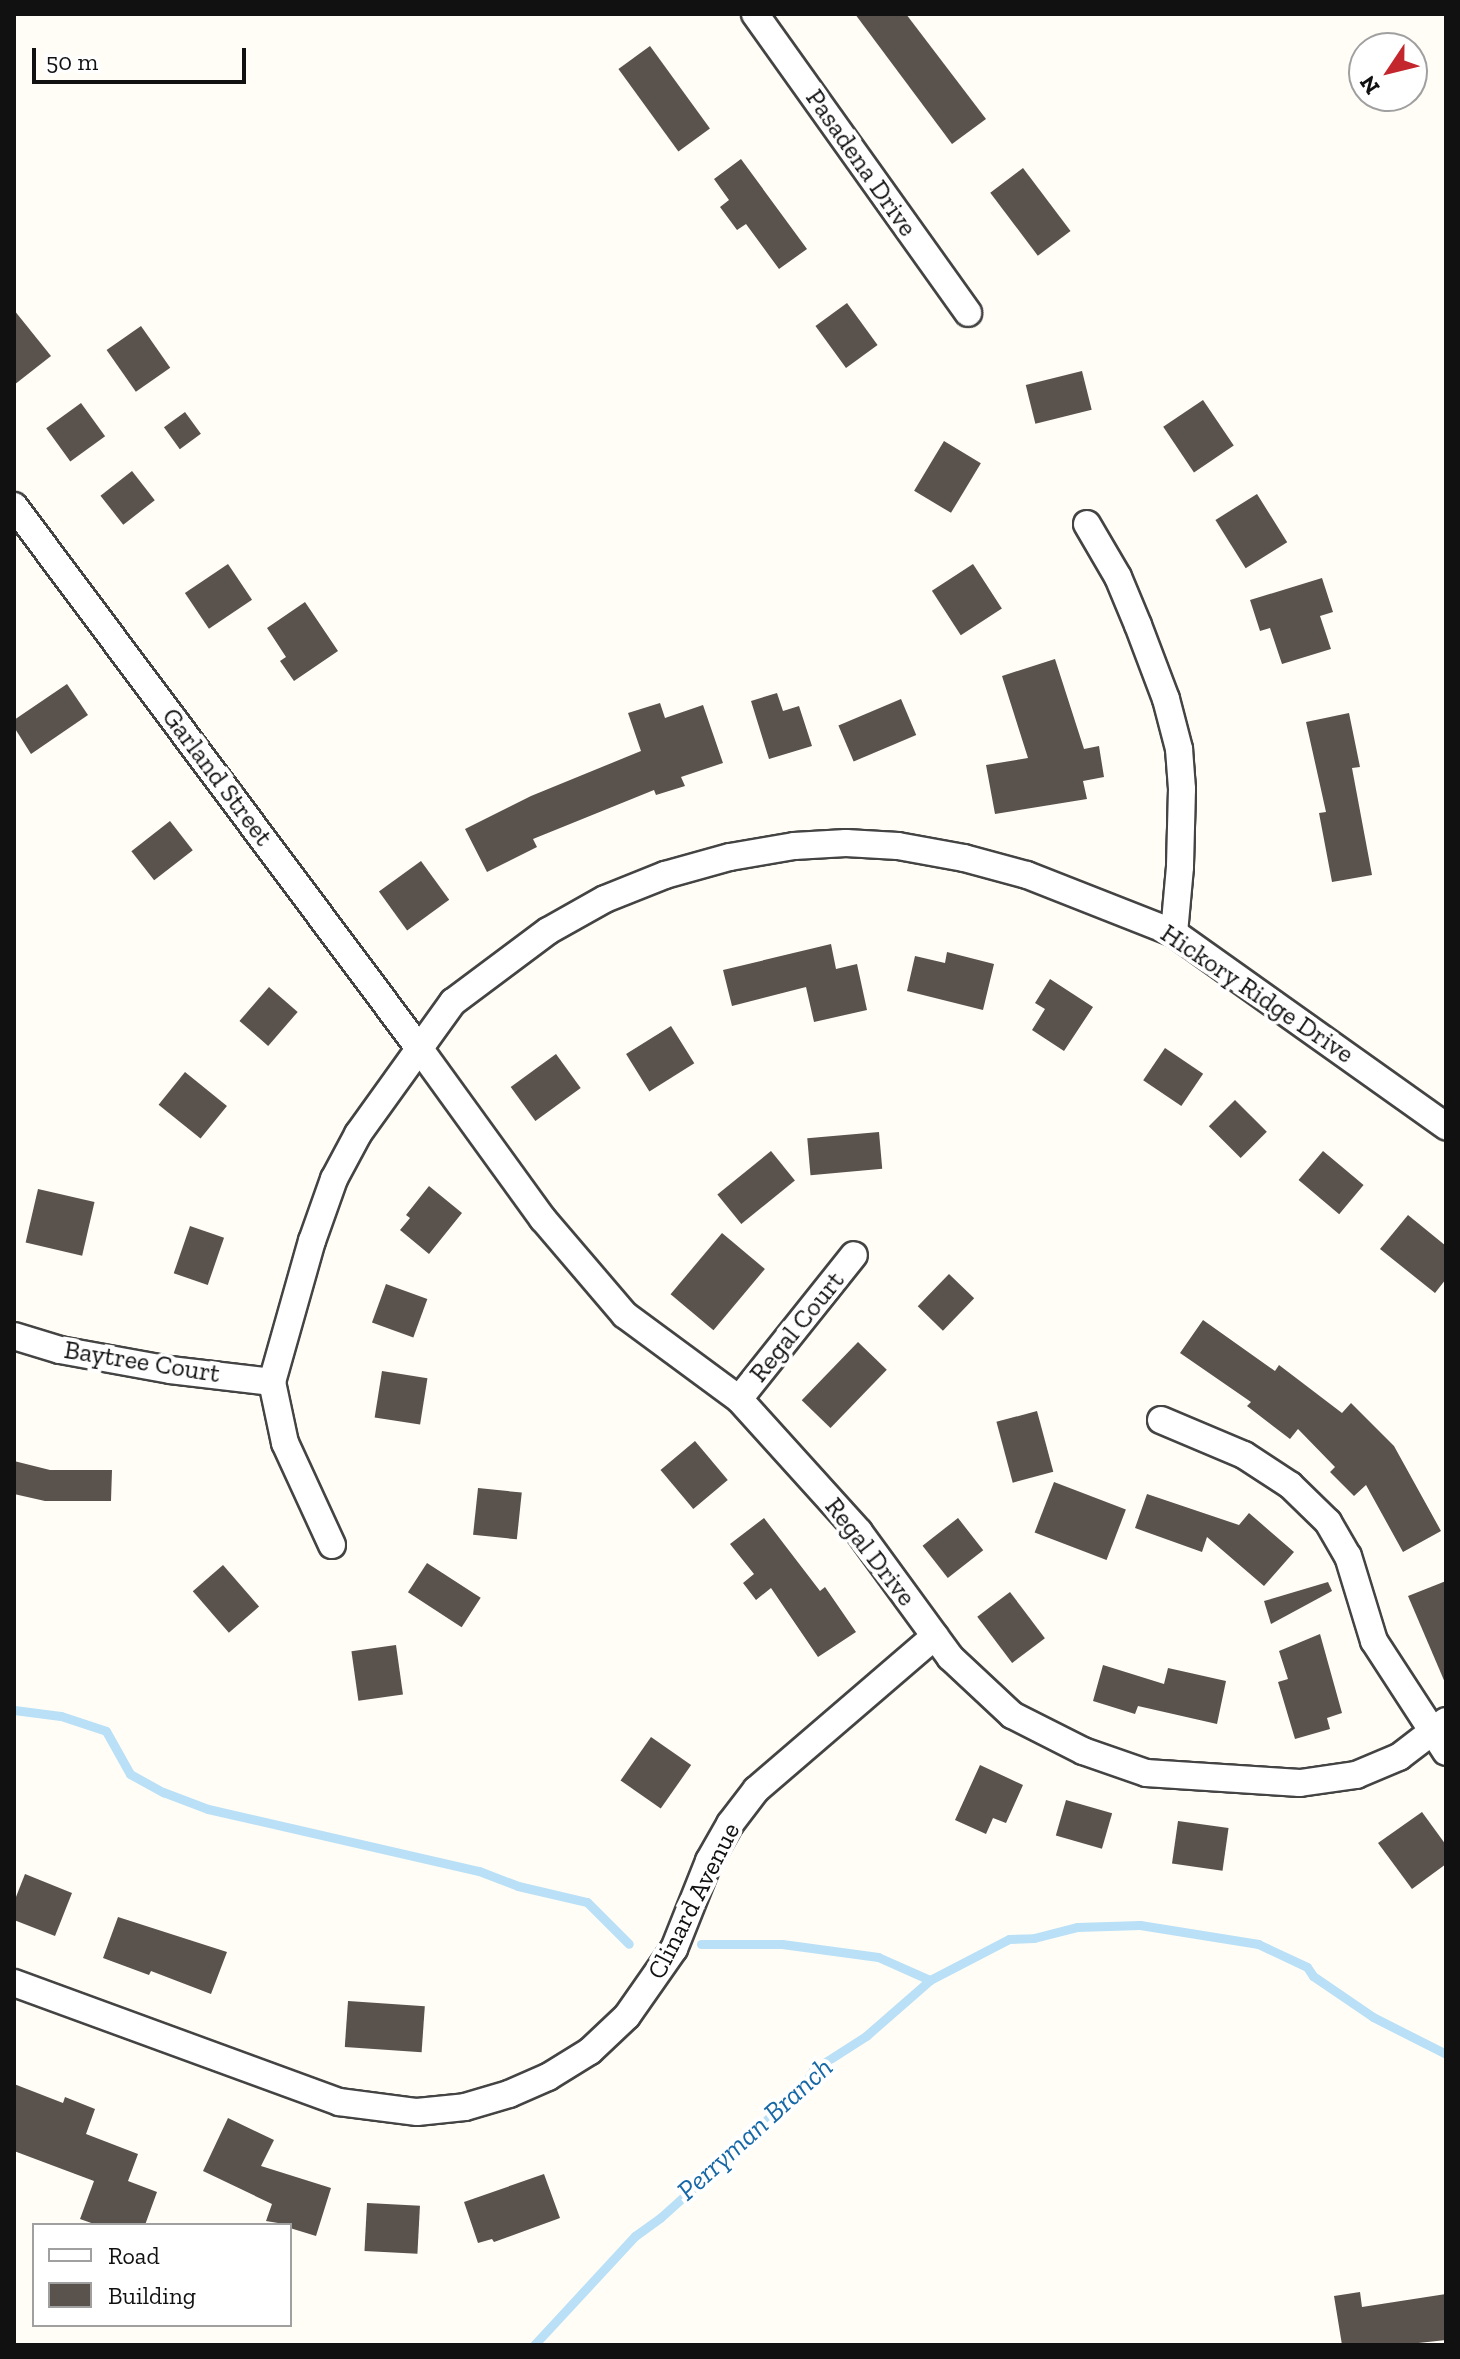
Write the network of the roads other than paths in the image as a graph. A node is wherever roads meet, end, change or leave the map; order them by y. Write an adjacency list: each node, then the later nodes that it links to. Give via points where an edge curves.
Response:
1 (755, 14): 2 (street, Pasadena Drive)
2 (968, 313)
3 (14, 506): 6 (street, Garland Street)
4 (1087, 524): 5 (street, via 1138,625 1179,749 1180,867)
5 (1174, 933): 6 (street, Hickory Ridge Drive, via 1027,875 964,858 885,845 794,846 665,875 605,899 548,931 473,985 453,1002); 7 (street, Hickory Ridge Drive)
6 (419, 1048): 10 (street, Hickory Ridge Drive, via 358,1134 334,1179); 11 (street, Regal Drive, via 543,1219 625,1315)
7 (1446, 1126)
8 (854, 1255): 11 (street, Regal Court)
9 (14, 1336): 10 (street, Baytree Court, via 170,1370)
10 (272, 1382): 13 (street, Hickory Ridge Drive, via 285,1443)
11 (739, 1399): 14 (street, Regal Drive, via 859,1532)
12 (1161, 1420): 15 (street, via 1244,1455 1290,1485 1328,1522 1348,1556 1374,1641)
13 (332, 1545)
14 (935, 1636): 15 (street, Regal Drive, via 1012,1715 1083,1751 1146,1773 1300,1783 1356,1775); 16 (street, Clinard Avenue, via 756,1790 709,1861 674,1949 627,2016 590,2051 509,2094 465,2107 417,2112 339,2102)
15 (1441, 1736)
16 (14, 1983)

